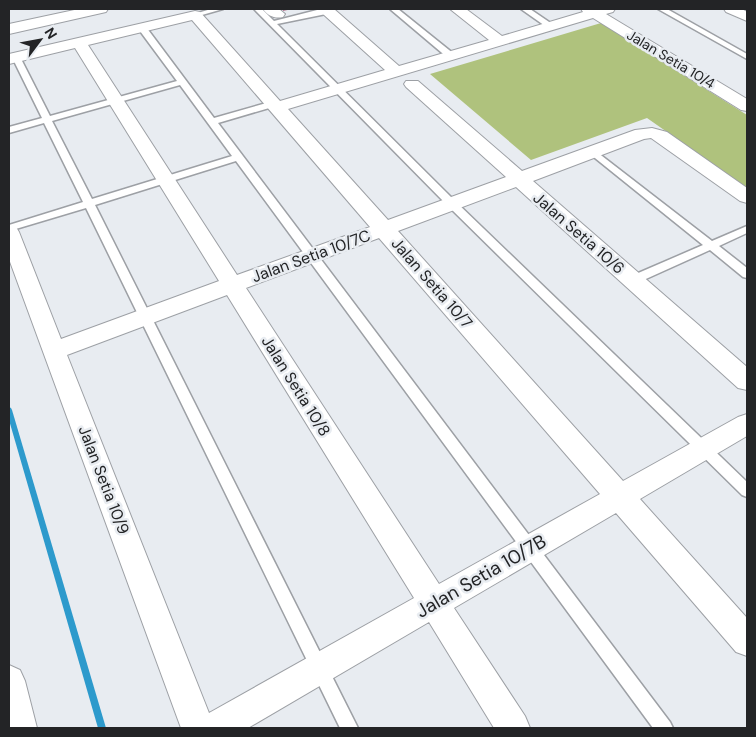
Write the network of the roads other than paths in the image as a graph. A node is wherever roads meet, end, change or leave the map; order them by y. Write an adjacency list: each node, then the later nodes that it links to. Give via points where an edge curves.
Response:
1 (48, 9): 14 (street)
2 (100, 9): 18 (street)
3 (219, 9): 12 (lane)
4 (258, 9): 13 (lane)
5 (394, 9): 21 (lane)
6 (457, 9): 19 (street)
7 (526, 9): 16 (lane)
8 (662, 9): 22 (lane)
9 (731, 9): 15 (street)
10 (597, 10): 16 (street); 28 (street, Jalan Setia 10/4)
11 (328, 11): 13 (lane); 24 (street, Jalan Setia 10/6)
12 (195, 15): 17 (street); 30 (street, Jalan Setia 10/7)
13 (274, 15): 26 (lane)
14 (9, 17)
15 (747, 17)
16 (551, 26): 19 (street)
17 (143, 28): 20 (street); 25 (lane)
18 (9, 29)
19 (500, 41): 21 (street)
20 (79, 43): 23 (street); 29 (street, Jalan Setia 10/8)
21 (451, 56): 24 (street)
22 (747, 57)
23 (12, 58): 32 (lane)
24 (404, 78): 26 (street); 38 (street, Jalan Setia 10/6)
25 (182, 82): 29 (lane); 33 (lane)
26 (339, 89): 30 (street); 41 (lane)
27 (747, 90): 28 (street)
28 (731, 96): 31 (street, Jalan Setia 10/4)
29 (116, 100): 32 (lane); 37 (street, Jalan Setia 10/8)
30 (275, 106): 33 (lane); 42 (street, Jalan Setia 10/7)
31 (747, 106)
32 (47, 119): 34 (lane); 40 (lane)
33 (212, 122): 36 (lane)
34 (9, 130)
35 (593, 152): 38 (street, Jalan Setia 10/7C); 39 (street, Jalan Setia 10/7C, via 652,133); 45 (lane)
36 (238, 157): 37 (lane); 46 (lane)
37 (166, 179): 40 (lane); 49 (street, Jalan Setia 10/8)
38 (518, 179): 41 (street, Jalan Setia 10/7C); 48 (street, Jalan Setia 10/6)
39 (747, 197)
40 (89, 203): 44 (lane); 50 (lane)
41 (452, 204): 42 (street, Jalan Setia 10/7C); 54 (lane)
42 (384, 229): 46 (street, Jalan Setia 10/7C); 56 (street, Jalan Setia 10/7)
43 (747, 229): 45 (lane)
44 (9, 230): 51 (street, Jalan Setia 10/9)
45 (711, 245): 47 (lane); 48 (lane)
46 (312, 255): 49 (street, Jalan Setia 10/7C); 57 (lane)
47 (747, 274)
48 (633, 280): 52 (street, Jalan Setia 10/6)
49 (231, 285): 50 (street, Jalan Setia 10/7C); 58 (street, Jalan Setia 10/8)
50 (145, 316): 51 (street, Jalan Setia 10/7C); 60 (lane)
51 (55, 350): 63 (street, Jalan Setia 10/9)
52 (747, 382)
53 (747, 424): 54 (street, Jalan Setia 10/7B)
54 (704, 448): 55 (lane); 56 (street, Jalan Setia 10/7B)
55 (747, 491)
56 (620, 496): 57 (street, Jalan Setia 10/7B); 59 (street, Jalan Setia 10/7)
57 (530, 548): 58 (street, Jalan Setia 10/7B); 67 (lane)
58 (434, 603): 60 (street, Jalan Setia 10/7B); 66 (street, Jalan Setia 10/8)
59 (747, 641)
60 (320, 669): 64 (street, Jalan Setia 10/7B); 65 (lane)
61 (9, 681): 62 (street)
62 (20, 728)
63 (198, 728)
64 (216, 728)
65 (349, 728)
66 (513, 728)
67 (664, 728)

